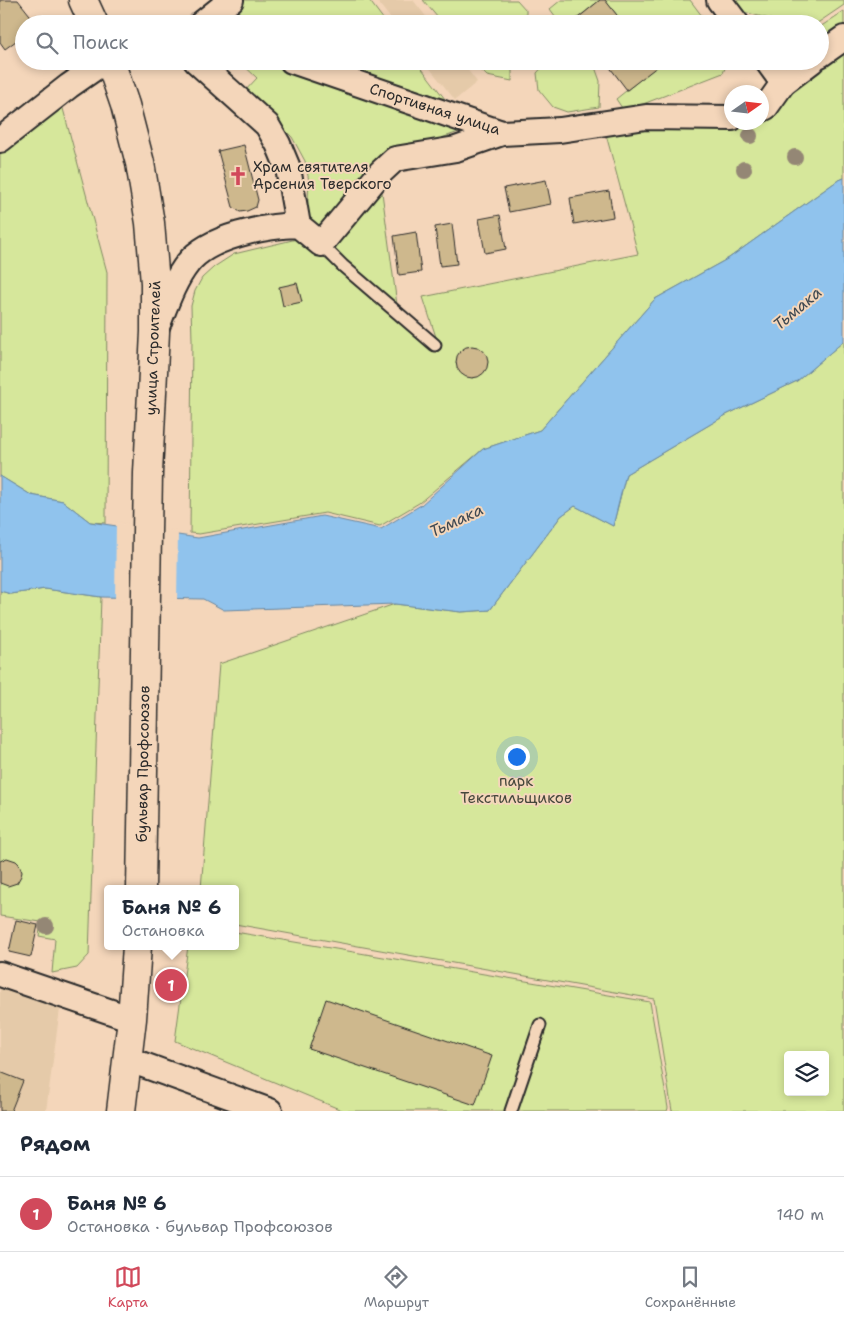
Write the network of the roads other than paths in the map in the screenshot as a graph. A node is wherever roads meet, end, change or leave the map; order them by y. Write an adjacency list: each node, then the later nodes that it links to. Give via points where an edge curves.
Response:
1 (83, 0): 4 (main road)
2 (231, 0): 5 (street)
3 (719, 0): 6 (street)
4 (90, 15)
5 (216, 15)
6 (730, 15)
7 (844, 38): 8 (street)
8 (829, 49)
9 (93, 70): 19 (street)
10 (113, 70): 22 (main road, улица Строителей, via 145,187 155,271)
11 (206, 70): 20 (street, via 267,126 278,144 288,168)
12 (318, 70): 18 (street, Спортивная улица)
13 (774, 70): 15 (street)
14 (800, 70): 15 (street)
15 (783, 83): 16 (street)
16 (769, 103)
17 (724, 119): 18 (street, Спортивная улица, via 646,116 560,130)
18 (502, 133): 21 (street, via 456,149 395,159)
19 (0, 140)
20 (298, 225): 21 (street); 22 (street, via 277,226 231,237 203,250 188,263)
21 (321, 244): 23 (lane)
22 (155, 332): 24 (main road, улица Строителей)
23 (435, 345)
24 (145, 640): 25 (main road, бульвар Профсоюзов)
25 (141, 885)
26 (136, 950): 28 (main road)
27 (0, 974): 28 (street)
28 (132, 1019): 30 (main road)
29 (540, 1025): 34 (lane)
30 (127, 1059): 31 (street); 32 (main road)
31 (240, 1105): 33 (street)
32 (121, 1111)
33 (270, 1111)
34 (511, 1111)

